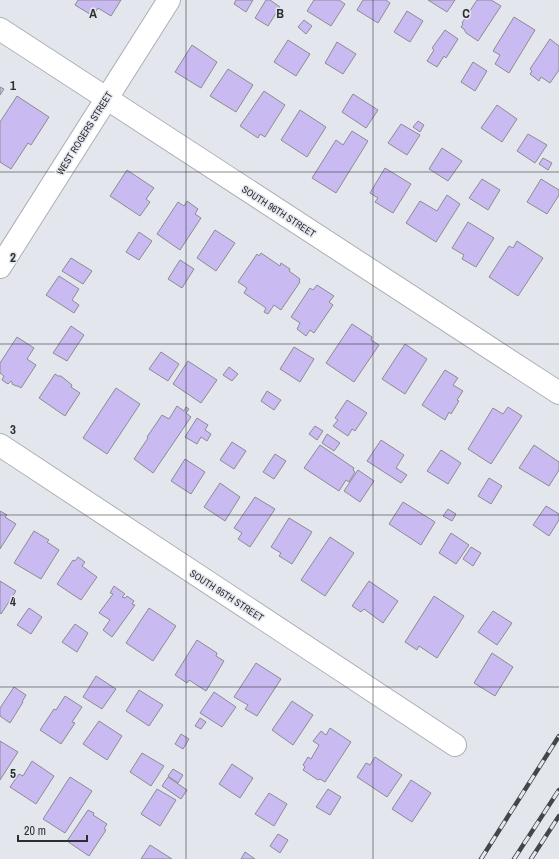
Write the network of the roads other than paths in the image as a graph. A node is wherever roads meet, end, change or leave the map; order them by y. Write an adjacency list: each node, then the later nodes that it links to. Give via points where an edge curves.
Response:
1 (169, 0): 3 (street, WEST ROGERS STREET)
2 (0, 28): 3 (street, SOUTH 96TH STREET)
3 (106, 99): 4 (street, WEST ROGERS STREET); 5 (street, SOUTH 96TH STREET)
4 (0, 267)
5 (559, 393)
6 (0, 445): 7 (street, SOUTH 95TH STREET)
7 (455, 745)

